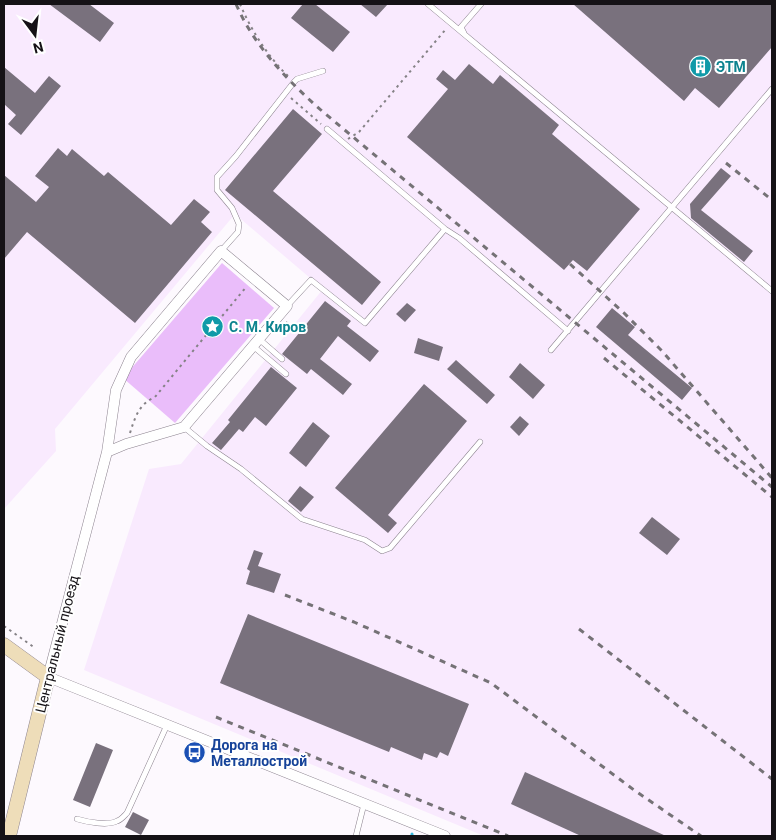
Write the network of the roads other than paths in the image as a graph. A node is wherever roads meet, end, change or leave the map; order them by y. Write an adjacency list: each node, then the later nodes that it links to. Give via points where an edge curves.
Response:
1 (428, 4): 3 (lane)
2 (480, 4): 3 (lane, via 461,27)
3 (464, 34): 7 (lane)
4 (323, 71): 9 (lane, via 297,79 217,177 217,190 232,208 239,224 238,232)
5 (772, 90): 7 (lane)
6 (327, 129): 8 (lane)
7 (672, 208): 10 (lane); 12 (lane)
8 (445, 229): 11 (lane, via 364,323 311,280); 12 (lane)
9 (222, 251): 11 (street); 19 (street, Центральный проезд, via 131,357 116,390)
10 (772, 291)
11 (287, 306): 13 (street)
12 (568, 331): 14 (lane)
13 (256, 342): 15 (lane); 16 (lane); 17 (street)
14 (551, 350)
15 (282, 359)
16 (286, 374)
17 (184, 427): 18 (lane, via 302,518 365,540 382,551 390,548); 19 (street)
18 (480, 442)
19 (107, 452): 21 (street, Центральный проезд)
20 (4, 645): 21 (street)
21 (48, 677): 22 (street); 25 (street, Центральный проезд)
22 (168, 725): 23 (street); 24 (lane, via 127,813 118,821 111,822)
23 (364, 804): 26 (lane); 27 (street)
24 (77, 819)
25 (9, 836)
26 (356, 836)
27 (445, 836)

